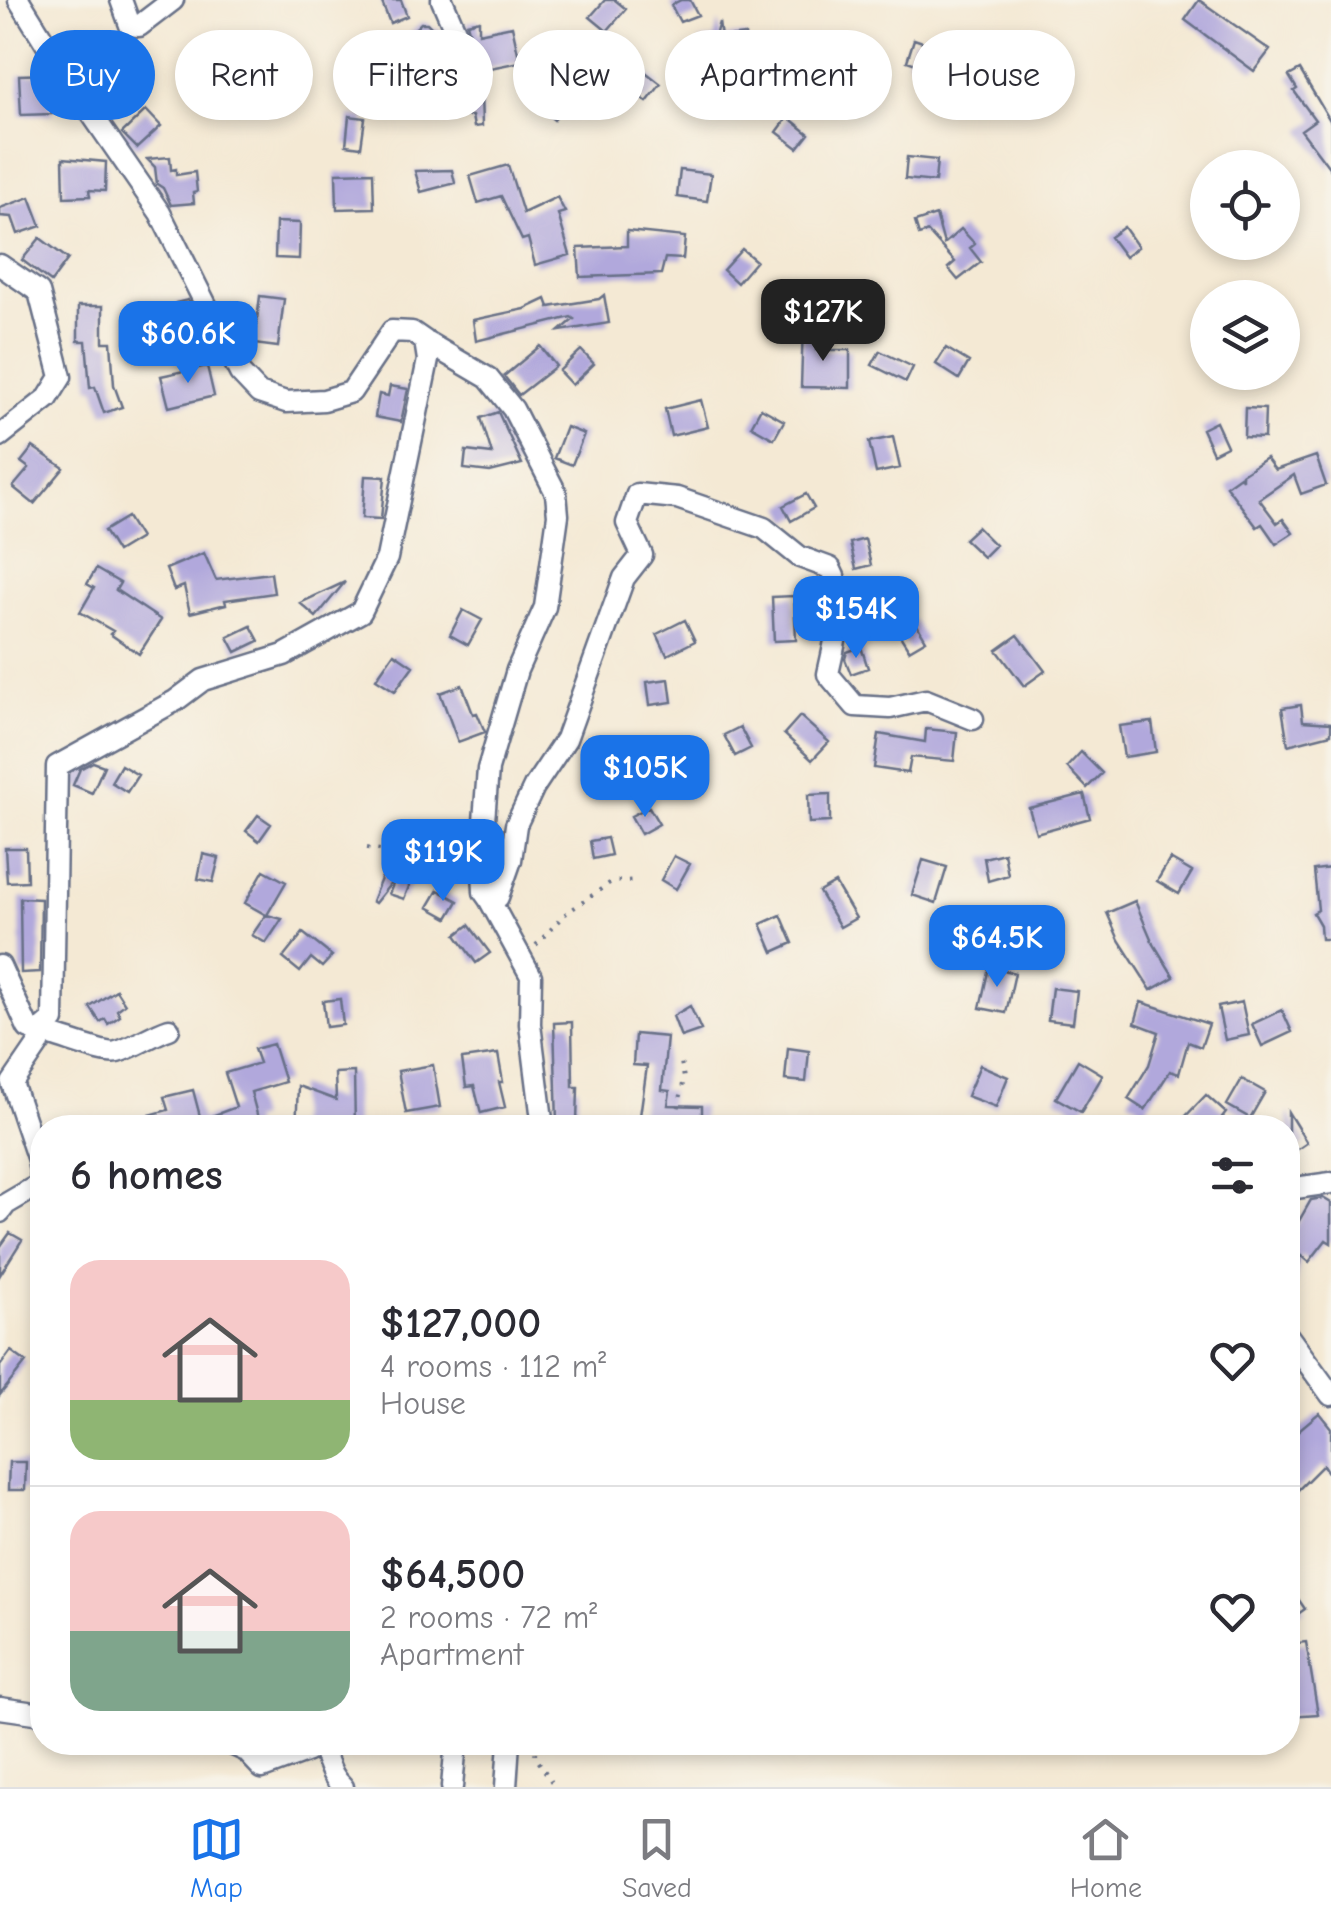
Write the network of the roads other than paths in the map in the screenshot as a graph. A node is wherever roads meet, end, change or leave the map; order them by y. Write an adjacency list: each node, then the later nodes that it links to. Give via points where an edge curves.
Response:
1 (20, 0): 7 (street, via 160,213 240,373 259,392 286,402 338,396 351,392 392,331)
2 (121, 0): 3 (street, via 130,24 139,26)
3 (174, 0)
4 (442, 0): 5 (street)
5 (455, 30)
6 (0, 265): 8 (street, via 39,292 60,377 48,398)
7 (425, 341): 10 (street, via 488,378 513,409 556,493 545,607 517,670 488,769 482,847); 13 (street, via 428,360 387,558 361,612 284,655 203,680 58,766 53,1020)
8 (0, 436)
9 (973, 718): 10 (street, via 926,700 854,706 828,674 839,620 838,582 830,568 800,557 764,528 676,498 637,494 627,524 642,555 624,578 566,739 516,825 498,897)
10 (489, 899): 14 (street, via 532,976 530,1024)
11 (0, 966): 13 (street, via 28,1028)
12 (170, 1030): 13 (street, via 104,1054)
13 (39, 1032): 15 (street, via 40,1042 12,1083)
14 (541, 1115)
15 (30, 1136)
16 (1331, 1183): 17 (street)
17 (1300, 1188)
18 (30, 1190): 19 (street)
19 (0, 1212)
20 (1300, 1352): 21 (street)
21 (1331, 1395)
22 (0, 1708): 23 (street)
23 (30, 1712)
24 (249, 1755): 25 (street, via 262,1768)
25 (295, 1755)
26 (325, 1755): 29 (street)
27 (455, 1755): 30 (street)
28 (508, 1755): 31 (street)
29 (342, 1787)
30 (452, 1787)
31 (506, 1787)

